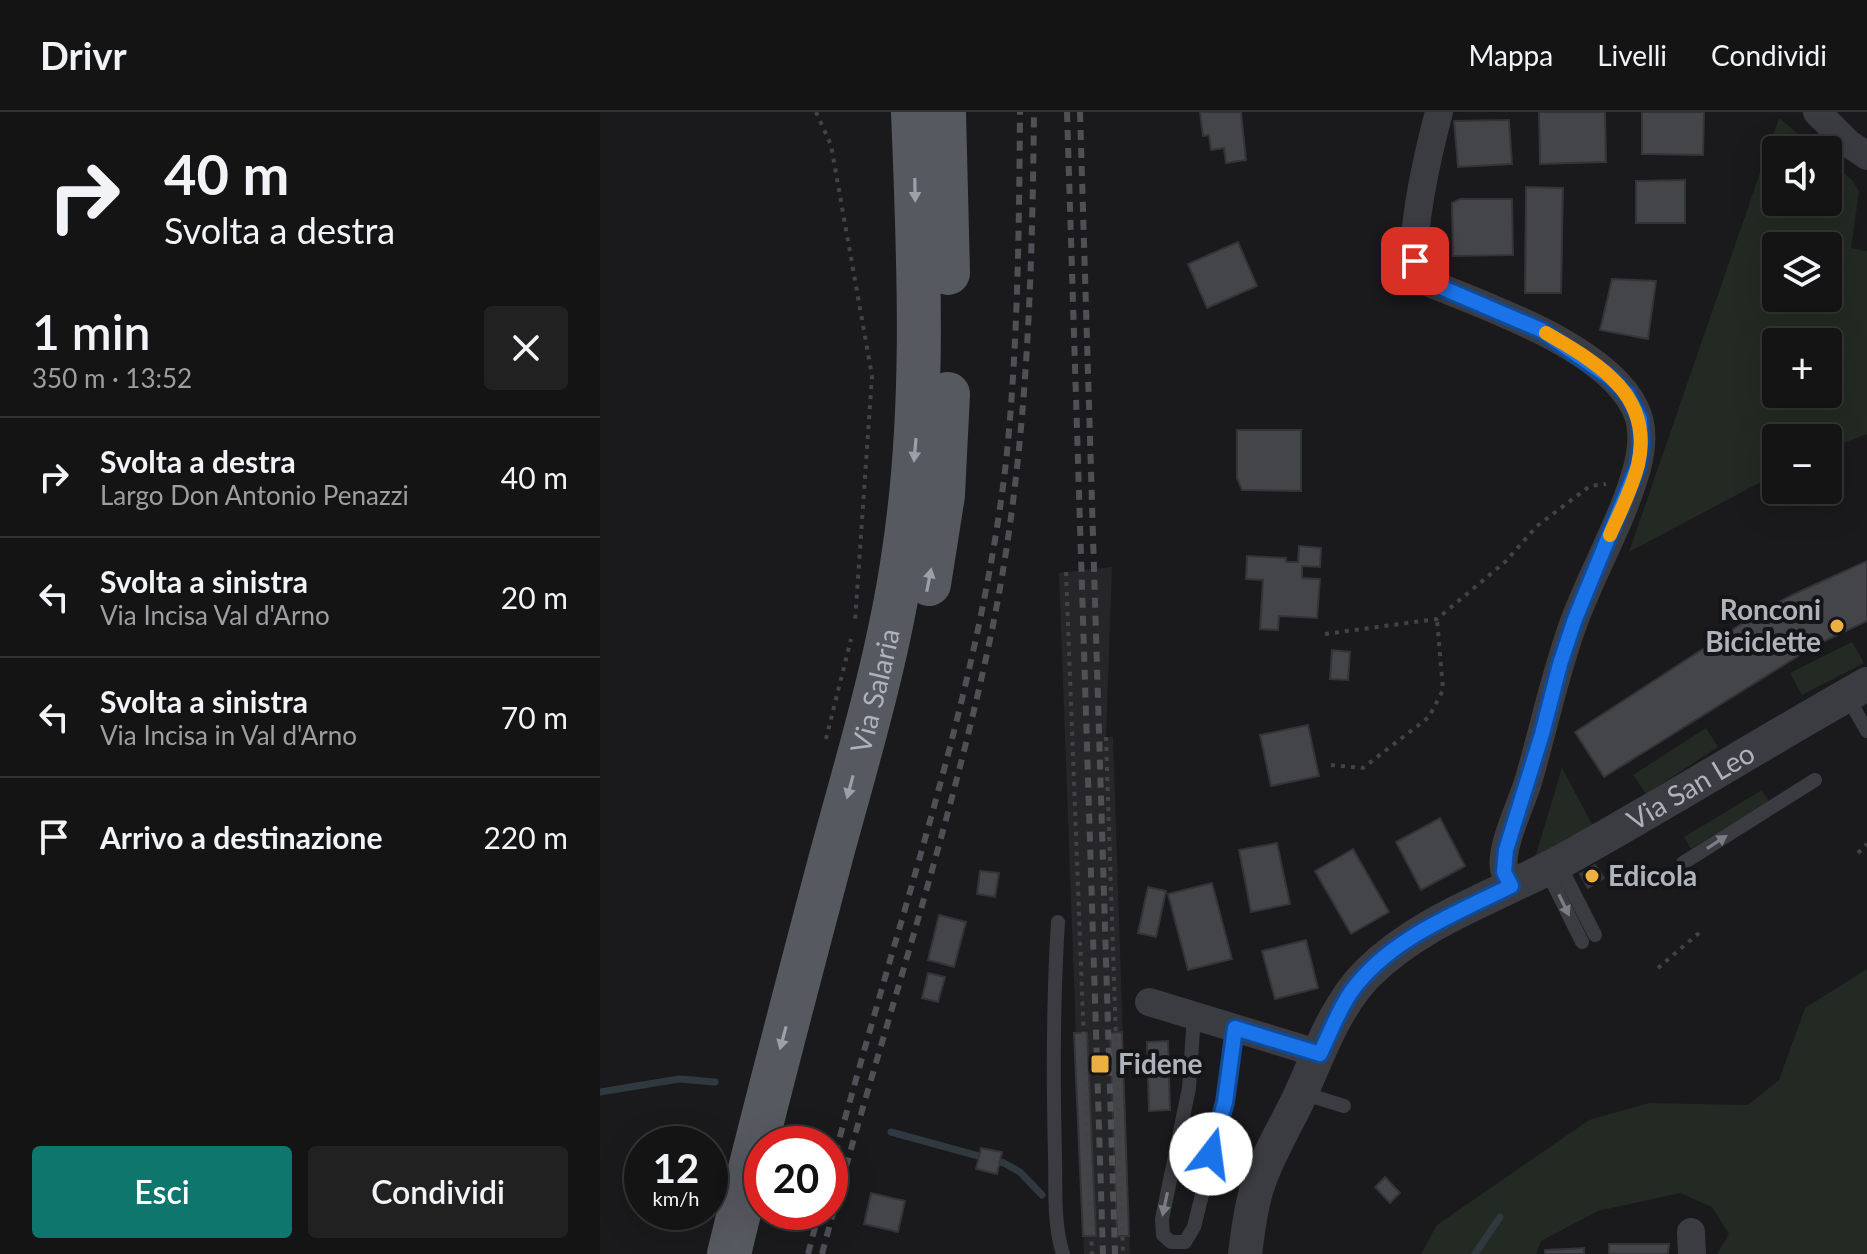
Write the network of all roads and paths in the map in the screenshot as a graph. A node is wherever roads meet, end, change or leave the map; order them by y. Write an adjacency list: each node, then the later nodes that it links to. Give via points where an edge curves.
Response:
1 (816, 112): 10 (path, via 831,145 872,376)
2 (913, 112): 34 (main road, Via Salaria, one-way to 34, via 919,391 903,558 879,675)
3 (944, 112): 32 (main road, Via Salaria, one-way to 3, via 908,676 936,540 948,379)
4 (1439, 112): 7 (street, via 1421,197 1418,274 1541,330 1627,394 1640,419 1641,446)
5 (1817, 112): 6 (street)
6 (1867, 156)
7 (1633, 481): 9 (path, via 1590,486 1537,526 1505,562); 21 (street, via 1560,664 1506,850 1504,872)
8 (1066, 572): 37 (path)
9 (1437, 619): 11 (path); 15 (path, via 1443,690 1429,717 1363,768)
10 (854, 624)
11 (1325, 634)
12 (1857, 690): 13 (lane); 20 (street, Via San Leo)
13 (1867, 731)
14 (1106, 737): 38 (path)
15 (1331, 765)
16 (1815, 780): 19 (lane, one-way to 16)
17 (1867, 844): 18 (path)
18 (1858, 853)
19 (1683, 863)
20 (1552, 866): 21 (street, Via San Leo); 24 (lane)
21 (1511, 886): 29 (street, Via San Leo, via 1412,938 1377,964 1350,993)
22 (1058, 922): 36 (lane, via 1053,1093 1057,1227)
23 (1699, 933): 25 (path)
24 (1588, 938)
25 (1658, 968)
26 (1149, 1002): 27 (street)
27 (1194, 1016): 28 (street); 28 (lane, one-way to 28, via 1189,1088 1162,1219 1163,1235 1171,1242 1185,1242 1194,1227 1225,1102)
28 (1235, 1028): 29 (street)
29 (1320, 1054): 30 (street, Via San Leo)
30 (1301, 1093): 31 (lane); 39 (street, Via San Leo, via 1259,1181)
31 (1344, 1106)
32 (791, 1126)
33 (765, 1230): 35 (main road)
34 (729, 1254)
35 (759, 1254)
36 (1063, 1254)
37 (1092, 1254)
38 (1123, 1254)
39 (1245, 1254)

